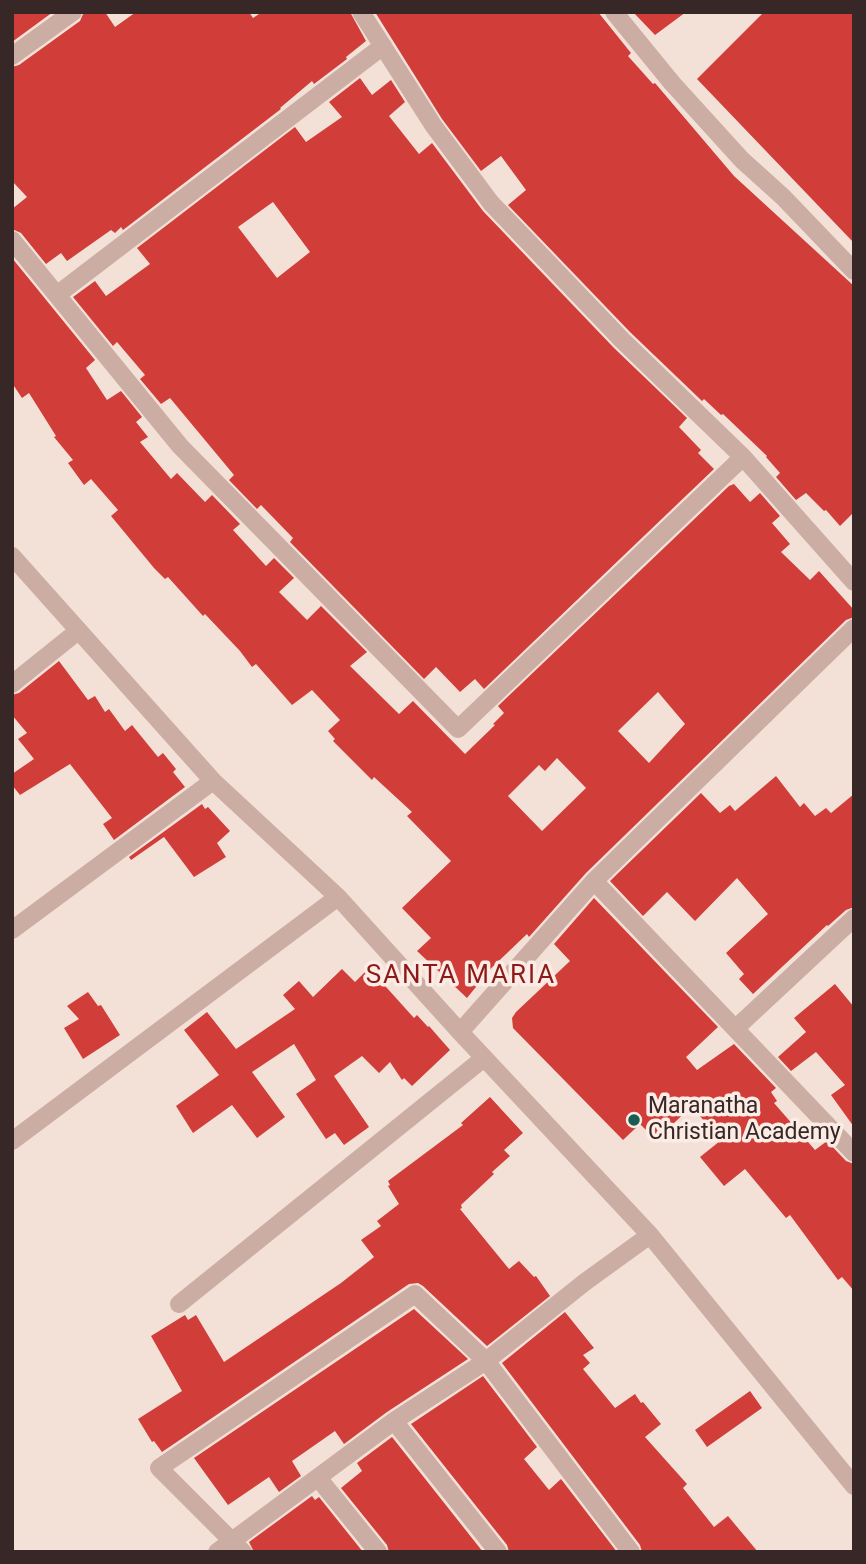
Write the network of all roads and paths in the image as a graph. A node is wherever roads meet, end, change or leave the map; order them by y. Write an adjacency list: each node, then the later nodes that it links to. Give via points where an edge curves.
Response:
1 (73, 12): 5 (street)
2 (361, 12): 4 (street)
3 (614, 12): 7 (street, via 742,160)
4 (383, 46): 8 (street); 9 (street, via 433,125 491,203)
5 (12, 56)
6 (12, 240): 8 (street)
7 (854, 271)
8 (58, 294): 9 (street, via 180,446 458,729)
9 (743, 457): 11 (street)
10 (12, 556): 13 (street)
11 (854, 582)
12 (854, 628): 16 (street)
13 (78, 631): 14 (street); 15 (street)
14 (12, 684)
15 (213, 780): 17 (street); 19 (street)
16 (594, 881): 20 (street); 21 (street)
17 (338, 897): 21 (street); 23 (street)
18 (854, 918): 20 (street)
19 (12, 930)
20 (736, 1028): 24 (street)
21 (460, 1032): 22 (street)
22 (484, 1058): 25 (street); 26 (street)
23 (12, 1141)
24 (854, 1153)
25 (650, 1235): 27 (street); 30 (street)
26 (179, 1304)
27 (486, 1361): 28 (street); 31 (street, via 415,1294 159,1468); 35 (street)
28 (394, 1421): 29 (street); 34 (street)
29 (319, 1479): 31 (street); 33 (street)
30 (854, 1486)
31 (238, 1545): 32 (street)
32 (217, 1552)
33 (378, 1552)
34 (498, 1552)
35 (631, 1552)

